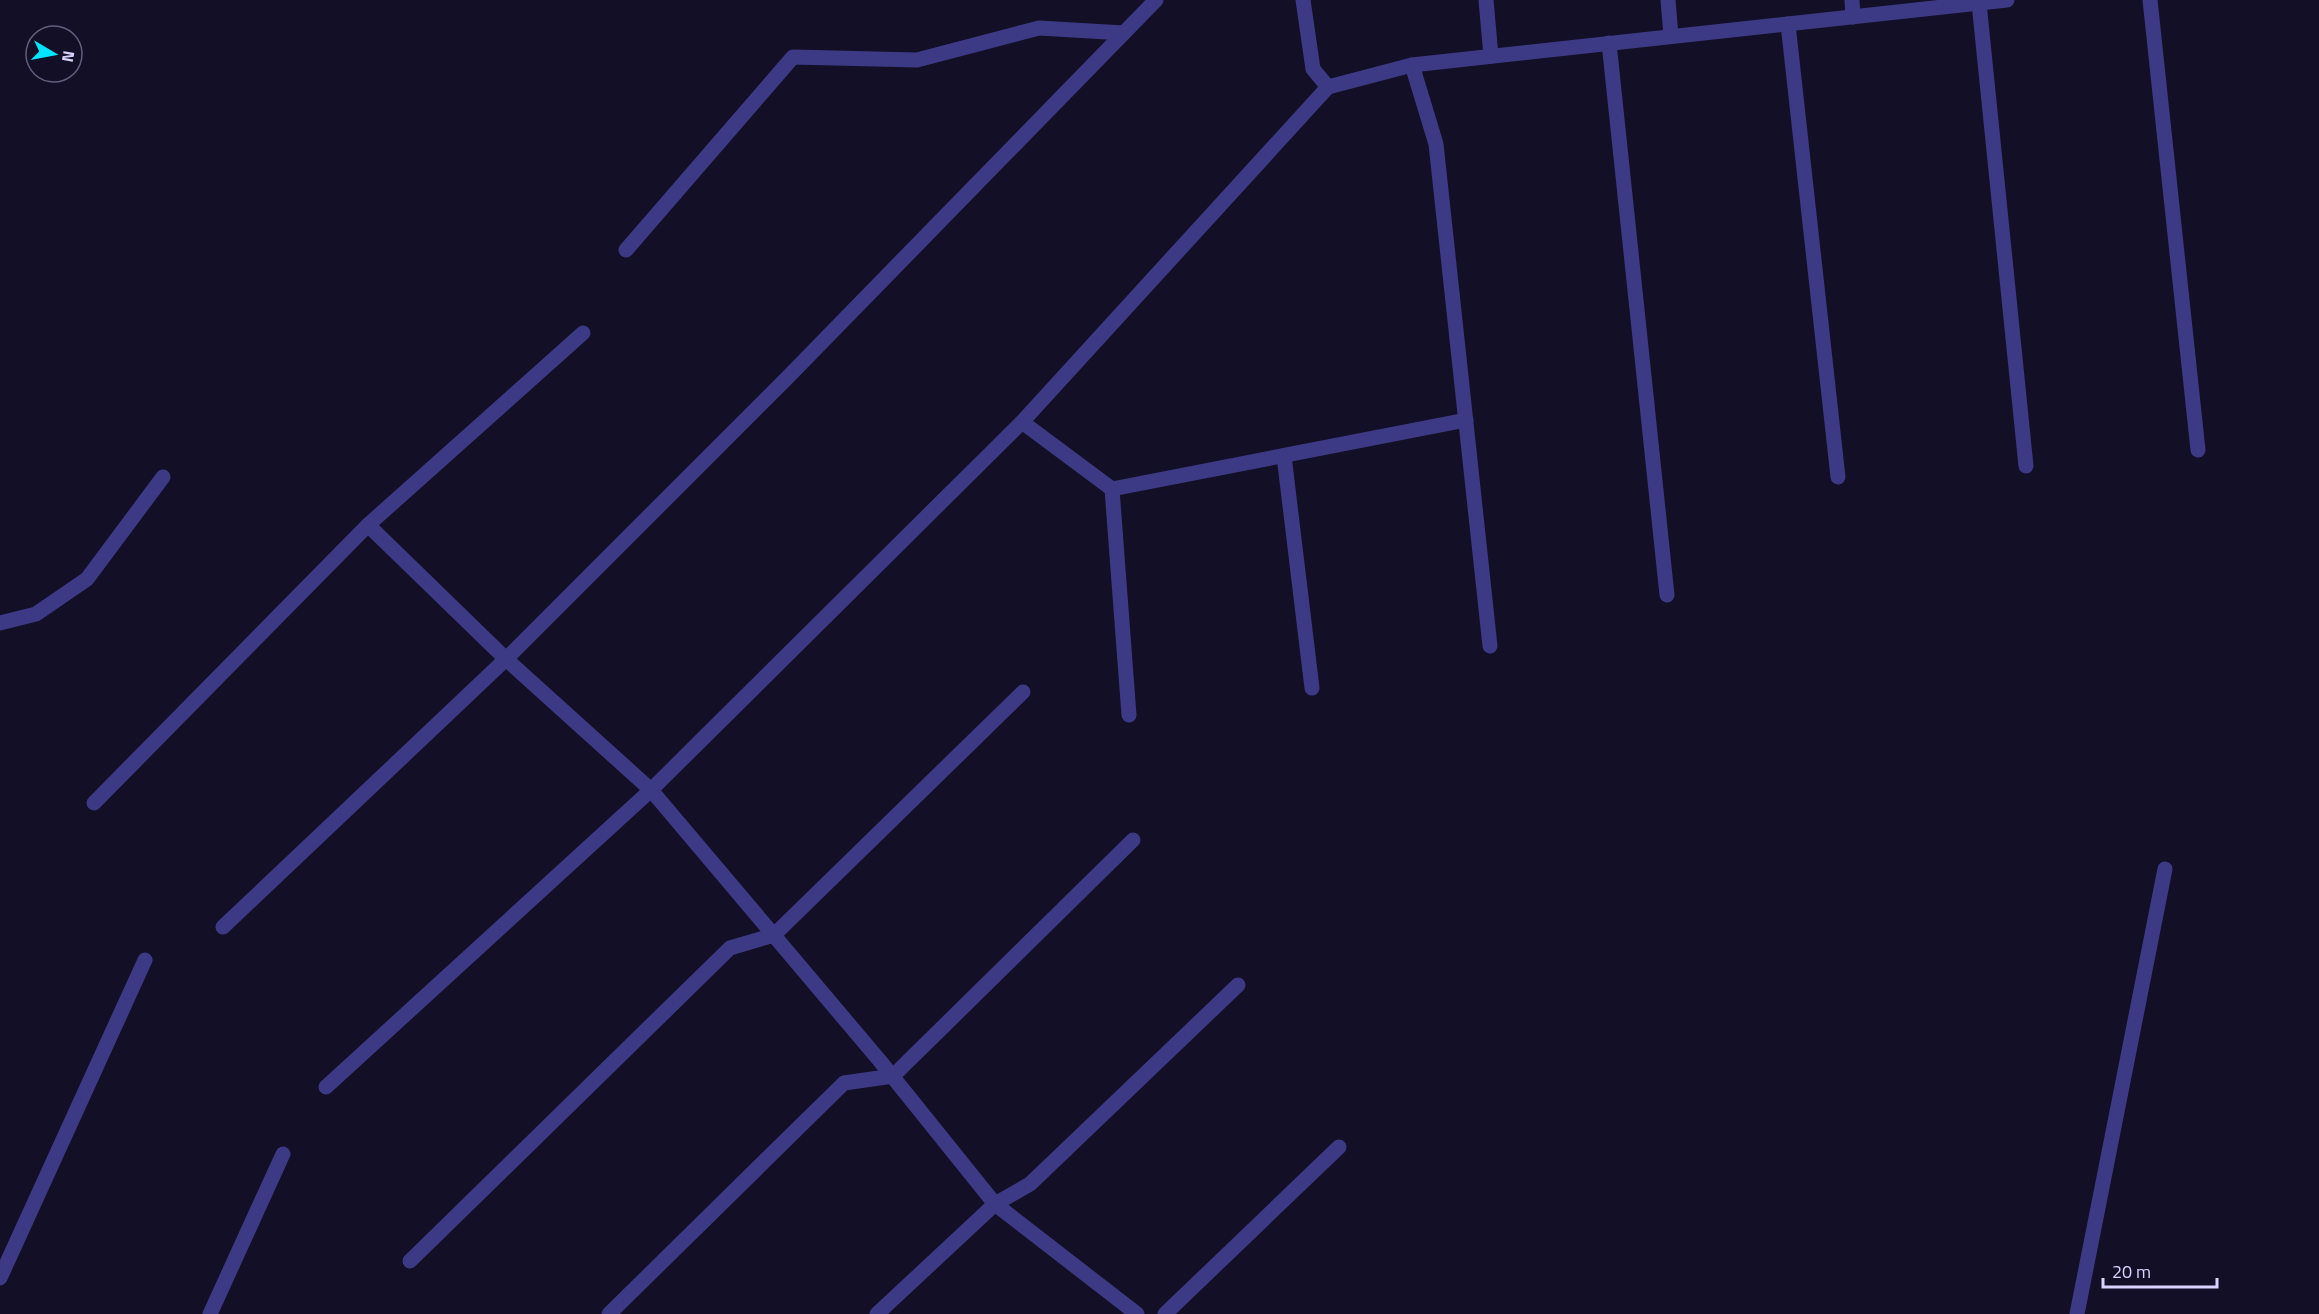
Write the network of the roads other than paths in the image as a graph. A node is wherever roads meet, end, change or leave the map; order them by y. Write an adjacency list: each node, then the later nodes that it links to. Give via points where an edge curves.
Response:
1 (1156, 0): 11 (street)
2 (1303, 0): 16 (street, via 1312,69)
3 (1486, 0): 14 (street)
4 (1668, 0): 12 (street)
5 (1852, 0): 9 (street)
6 (2007, 0): 8 (street)
7 (2150, 0): 21 (street)
8 (1979, 3): 9 (street); 23 (street)
9 (1854, 17): 10 (street)
10 (1788, 24): 12 (street); 25 (street)
11 (1124, 33): 17 (street, via 1039,27 917,60 793,57); 31 (street)
12 (1671, 36): 13 (street)
13 (1609, 43): 14 (street); 28 (street)
14 (1491, 56): 15 (street)
15 (1412, 65): 16 (street); 19 (street, via 1436,144)
16 (1328, 87): 20 (street)
17 (626, 250)
18 (583, 333): 27 (street)
19 (1466, 420): 22 (street); 30 (street)
20 (1023, 422): 26 (street); 35 (street)
21 (2198, 450)
22 (1284, 456): 26 (street); 32 (street)
23 (2026, 466)
24 (163, 477): 29 (street, via 87,579 36,614)
25 (1838, 477)
26 (1112, 489): 34 (street)
27 (368, 525): 31 (street); 36 (street)
28 (1668, 595)
29 (0, 623)
30 (1490, 646)
31 (506, 659): 35 (street); 39 (street)
32 (1312, 688)
33 (1023, 692): 40 (street)
34 (1129, 715)
35 (651, 790): 40 (street); 44 (street)
36 (94, 803)
37 (1133, 840): 43 (street)
38 (2165, 869): 55 (street)
39 (224, 927)
40 (774, 935): 43 (street); 48 (street, via 730,948)
41 (145, 960): 49 (street)
42 (1238, 985): 47 (street, via 1030,1184)
43 (892, 1076): 47 (street); 51 (street, via 844,1083)
44 (326, 1088)
45 (1339, 1147): 54 (street)
46 (284, 1154): 50 (street)
47 (995, 1204): 52 (street); 53 (street)
48 (410, 1261)
49 (0, 1278)
50 (210, 1314)
51 (609, 1314)
52 (877, 1314)
53 (1137, 1314)
54 (1165, 1314)
55 (2077, 1314)

